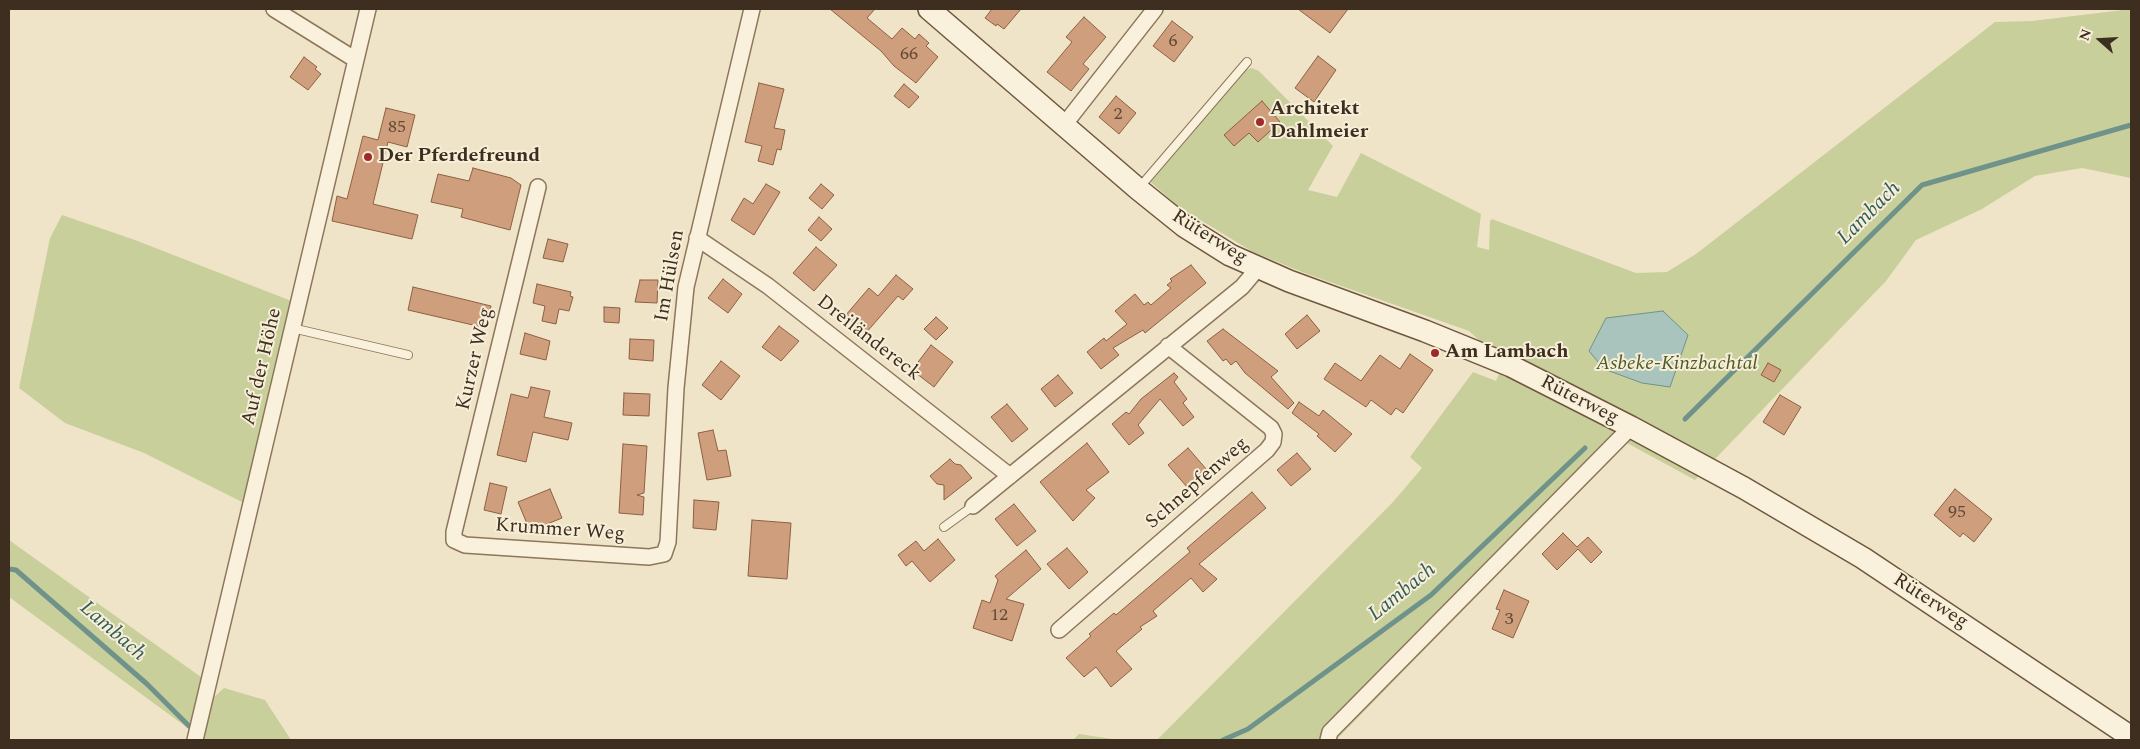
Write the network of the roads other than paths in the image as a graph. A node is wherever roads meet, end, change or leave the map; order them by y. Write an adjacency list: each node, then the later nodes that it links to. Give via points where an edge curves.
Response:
1 (274, 9): 6 (street)
2 (368, 9): 6 (street, Auf der Höhe)
3 (752, 9): 11 (street, Im Hülsen)
4 (929, 9): 8 (street, Rüterweg)
5 (1155, 9): 8 (street)
6 (356, 60): 13 (street, Auf der Höhe)
7 (1247, 62): 10 (lane)
8 (1064, 125): 10 (street, Rüterweg)
9 (538, 187): 20 (street, Kurzer Weg)
10 (1138, 189): 12 (street, Rüterweg, via 1184,226 1230,256)
11 (697, 238): 17 (street, Dreiländereck, via 768,286); 21 (street, Im Hülsen, via 684,304 668,542)
12 (1258, 268): 14 (street, via 1242,287); 16 (street, Rüterweg, via 1511,366)
13 (292, 328): 15 (lane); 24 (street, Auf der Höhe)
14 (1168, 346): 17 (street); 22 (street, Schnepfenweg, via 1271,428 1273,442)
15 (408, 355)
16 (1631, 428): 23 (street, Rüterweg, via 1744,488 1863,558); 25 (street, via 1330,732)
17 (1010, 476): 18 (street)
18 (973, 506): 19 (lane)
19 (944, 527)
20 (454, 540): 21 (street, Krummer Weg, via 465,544 649,557)
21 (664, 554)
22 (1059, 630)
23 (2131, 737)
24 (196, 738)
25 (1328, 740)

